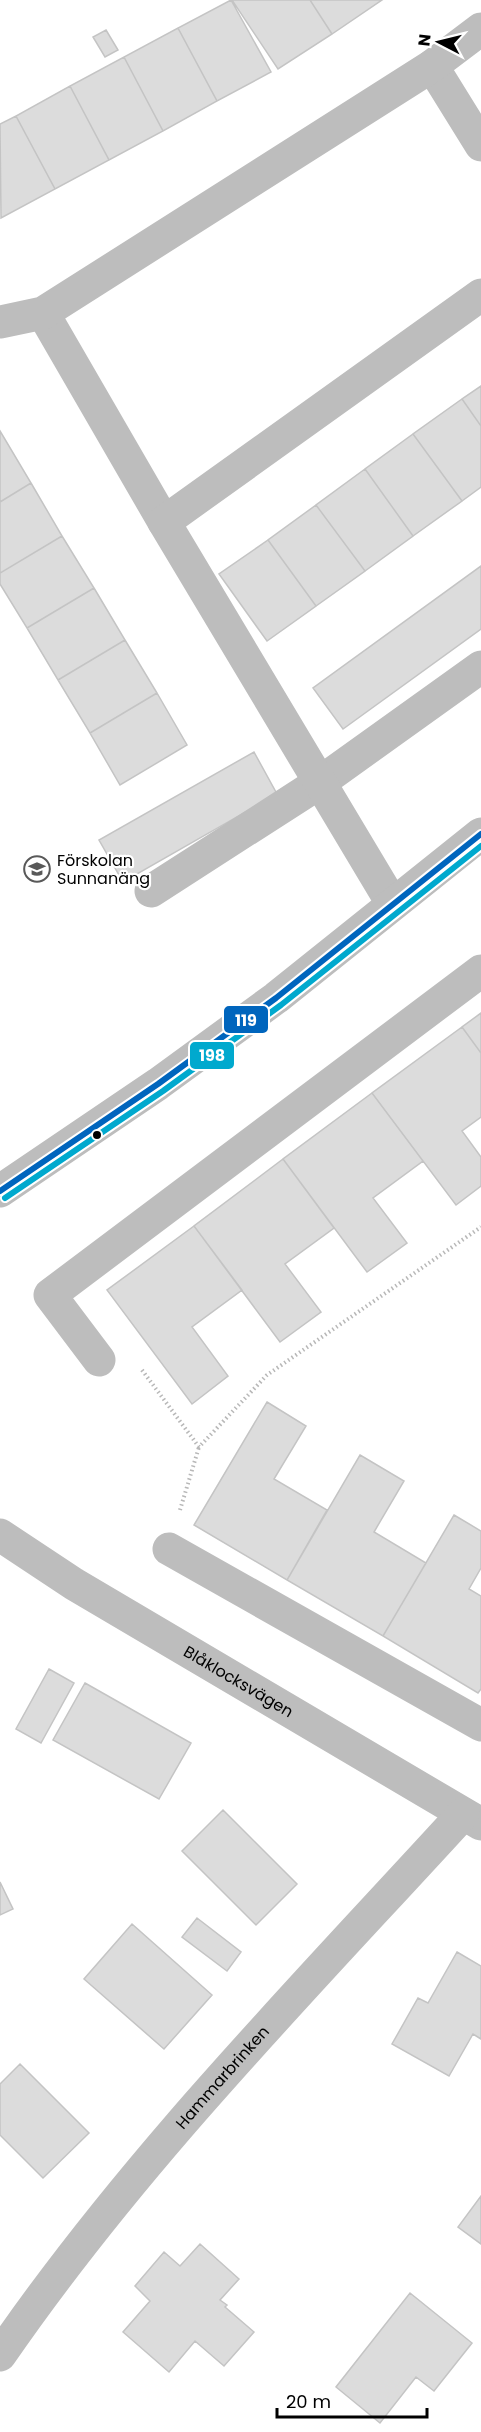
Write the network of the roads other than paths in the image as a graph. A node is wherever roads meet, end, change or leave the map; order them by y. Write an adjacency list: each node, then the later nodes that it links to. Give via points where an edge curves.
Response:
1 (481, 29): 2 (street)
2 (432, 66): 3 (street); 5 (street)
3 (481, 145)
4 (481, 295): 7 (street)
5 (43, 313): 6 (street); 7 (street)
6 (0, 322)
7 (164, 522): 9 (street)
8 (481, 667): 9 (street)
9 (319, 783): 11 (street); 12 (street)
10 (481, 834): 12 (street)
11 (151, 891)
12 (392, 903): 14 (street, via 276,998)
13 (481, 971): 15 (street, via 50,1296)
14 (0, 1191)
15 (99, 1360)
16 (0, 1535): 19 (street, Blåklocksvägen, via 74,1584)
17 (169, 1549): 18 (street)
18 (481, 1725)
19 (472, 1819): 20 (street, Hammarbrinken, via 195,2107 40,2297)
20 (0, 2355)

